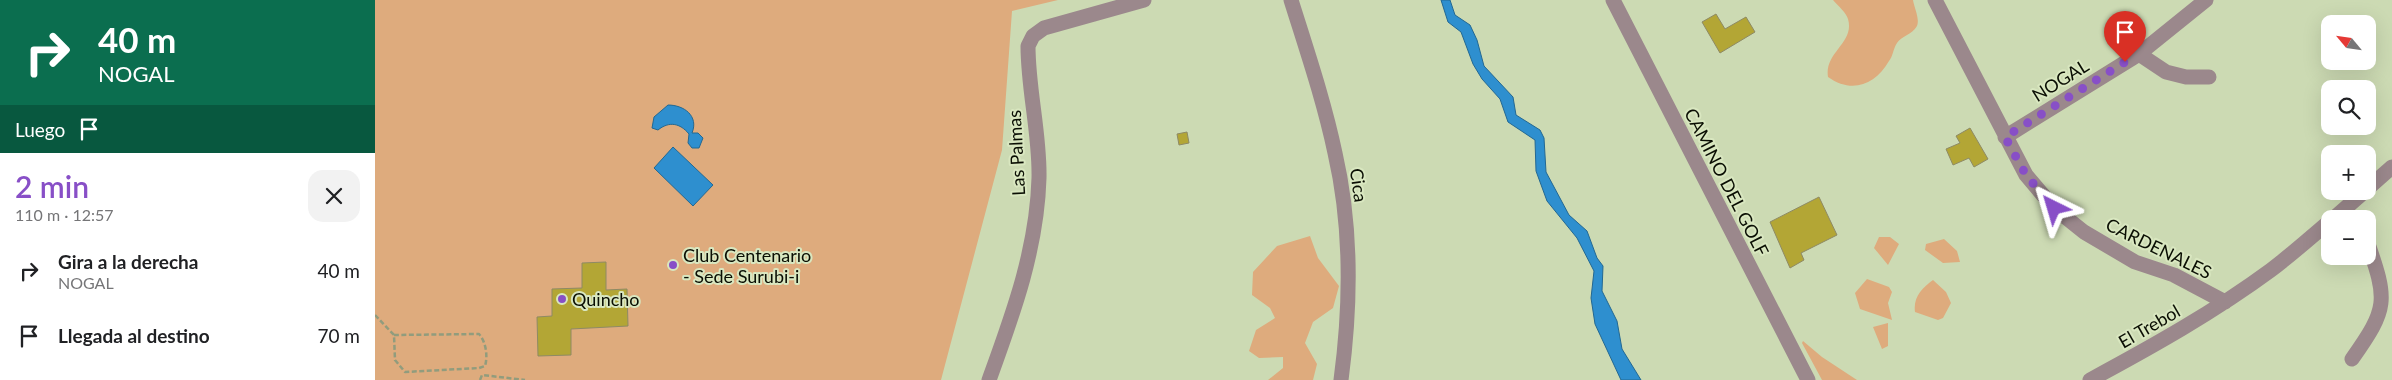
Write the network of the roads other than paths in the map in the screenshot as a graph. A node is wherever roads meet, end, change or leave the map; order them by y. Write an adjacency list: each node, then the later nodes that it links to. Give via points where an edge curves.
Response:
1 (1144, 0): 17 (street, Las Palmas, via 1044,28 1033,36 1028,46 1039,178 1035,228 1026,272)
2 (1291, 0): 18 (street, Cica, via 1336,155 1347,238 1349,299)
3 (1613, 0): 19 (street, CAMINO DEL GOLF)
4 (1935, 0): 8 (street, CARDENALES)
5 (2205, 0): 6 (street, NOGAL)
6 (2139, 54): 7 (street, via 2165,72); 8 (street, NOGAL)
7 (2209, 77)
8 (2005, 137): 15 (street, CARDENALES, via 2026,175 2054,208 2084,232 2135,262 2173,275)
9 (2392, 167): 10 (street)
10 (2376, 181)
11 (2357, 200): 12 (street)
12 (2348, 210)
13 (2321, 229): 15 (street, El Trebol, via 2272,270)
14 (2374, 265): 16 (street, via 2381,286 2382,306 2374,328)
15 (2225, 302): 20 (street, El Trebol)
16 (2352, 359)
17 (989, 380)
18 (1341, 380)
19 (1808, 380)
20 (2091, 380)

